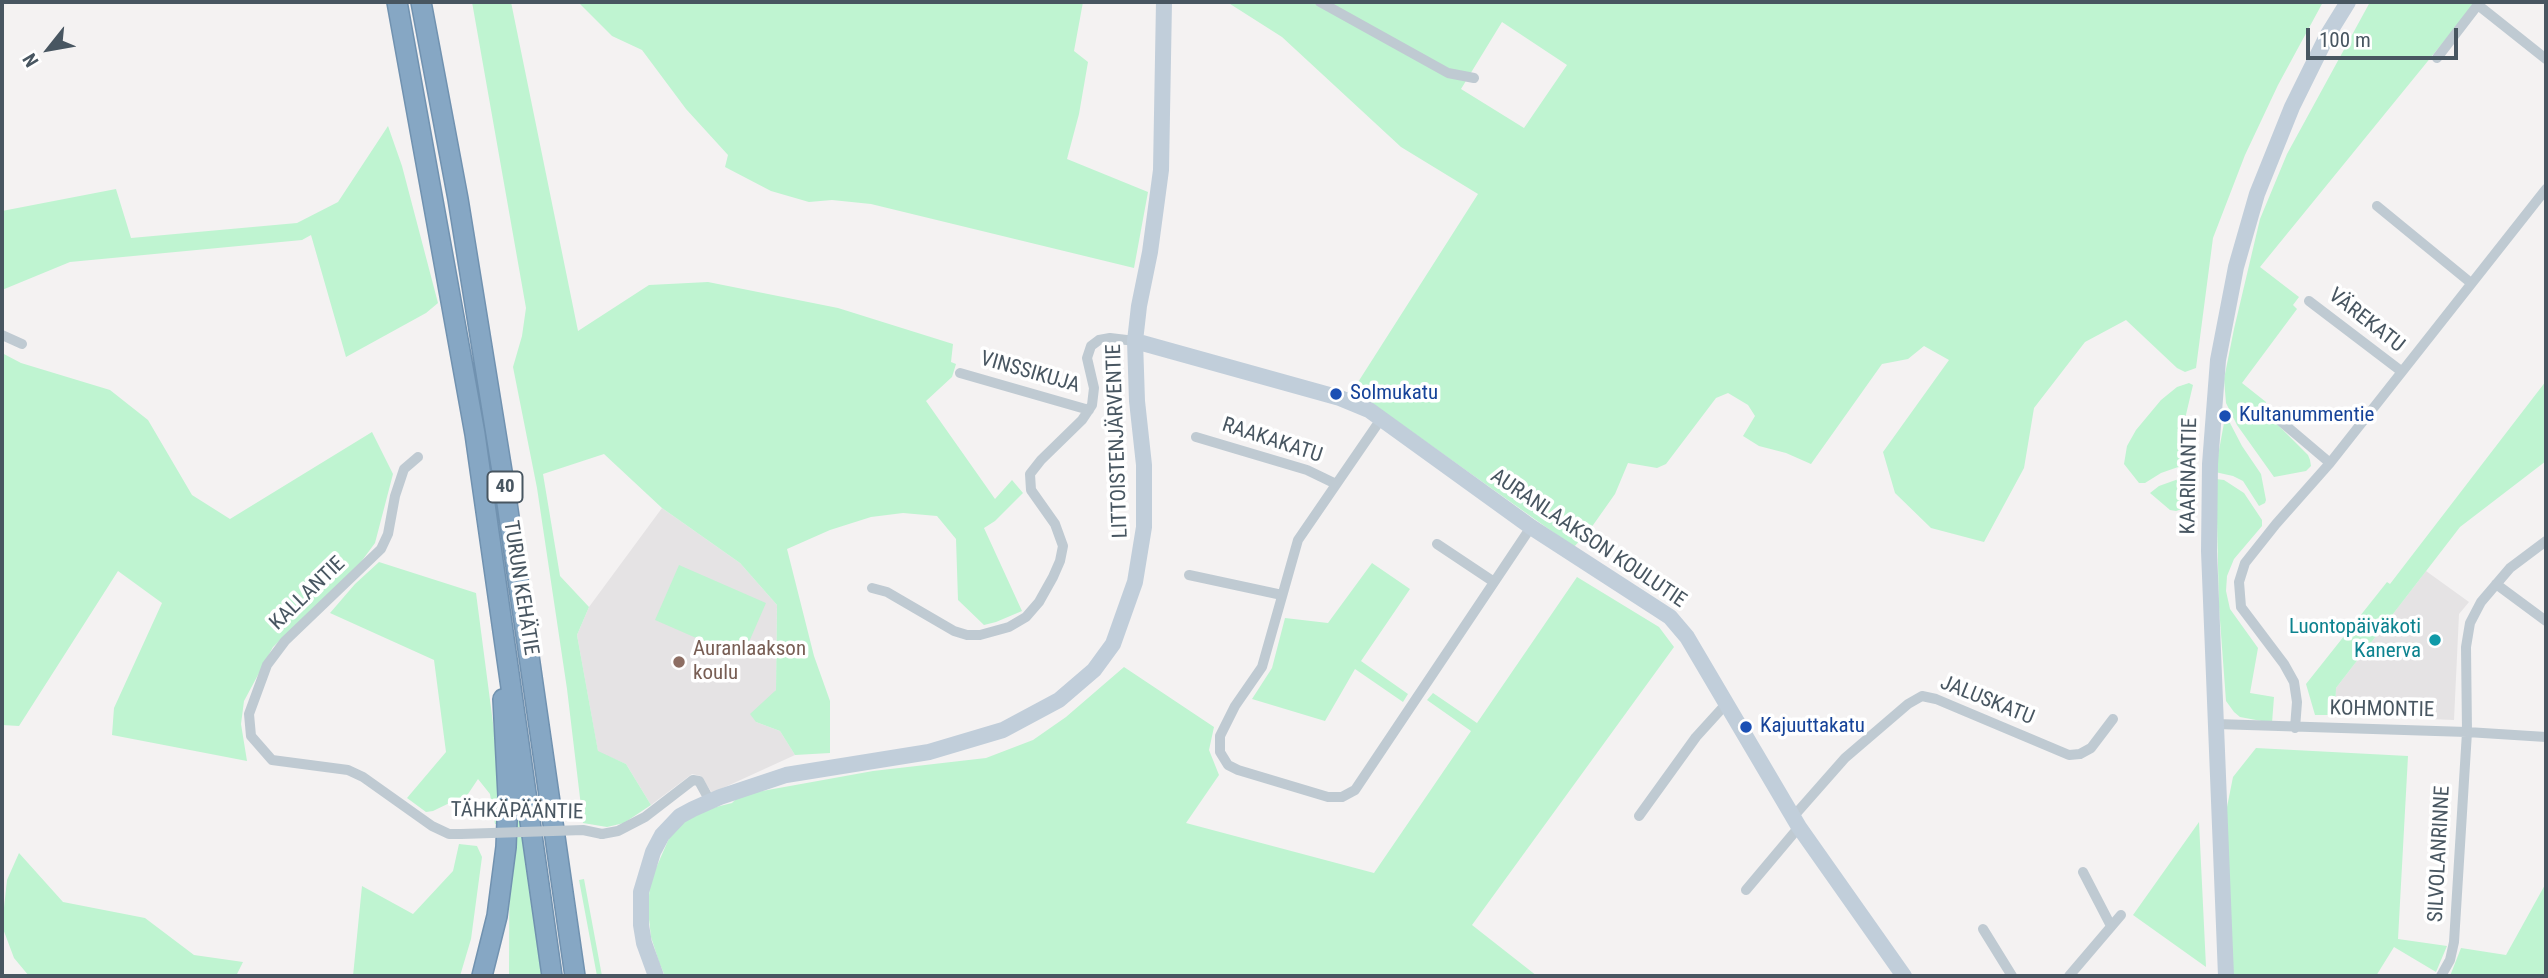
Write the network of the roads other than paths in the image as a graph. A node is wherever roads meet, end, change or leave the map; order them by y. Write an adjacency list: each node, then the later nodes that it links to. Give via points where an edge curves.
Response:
1 (397, 2): 34 (highway, TURUN KEHÄTIE / 40, via 475,434)
2 (423, 2): 49 (highway, TURUN KEHÄTIE / 40, via 504,483)
3 (1164, 2): 15 (street, LITTOISTENJÄRVENTIE, via 1161,170)
4 (1320, 2): 9 (street, via 1448,73)
5 (2348, 2): 38 (street, KAARINANTIE, via 2292,107 2257,194 2236,267 2218,360 2209,500)
6 (2479, 3): 7 (street); 8 (street)
7 (2437, 58)
8 (2546, 59)
9 (1474, 78)
10 (2546, 189): 12 (street)
11 (2377, 206): 12 (street)
12 (2471, 283): 17 (street)
13 (2309, 301): 17 (street, VÄREKATU)
14 (2, 335): 16 (street)
15 (1135, 341): 19 (street, via 1110,338 1091,346 1087,358 1094,395); 21 (street, AURANLAAKSON KOULUTIE, via 1340,398); 43 (street, LITTOISTENJÄRVENTIE, via 1144,527 1129,603 1104,659 1059,700 1003,730 929,752 786,775)
16 (22, 344)
17 (2400, 372): 24 (street)
18 (960, 373): 19 (street, VINSSIKUJA)
19 (1089, 410): 32 (street, via 1030,474 1031,490 1055,524 1063,547 1053,577 1026,617 1009,627 967,635)
20 (2271, 413): 24 (street)
21 (1381, 419): 25 (street); 26 (street, AURANLAAKSON KOULUTIE)
22 (1196, 437): 25 (street, RAAKAKATU, via 1307,470)
23 (418, 457): 42 (street, KALLANTIE, via 404,469 381,549 285,641 267,665 249,714 251,736)
24 (2330, 463): 39 (street, via 2245,563 2238,590 2246,617 2294,682)
25 (1336, 484): 33 (street, via 1298,540)
26 (1531, 527): 30 (street); 36 (street, AURANLAAKSON KOULUTIE, via 1676,623)
27 (2546, 541): 31 (street, SILVOLANRINNE)
28 (1437, 544): 30 (street)
29 (1189, 575): 33 (street)
30 (1494, 582): 33 (street, via 1362,783 1338,798 1238,770 1228,765 1220,752 1223,729 1262,667)
31 (2496, 584): 35 (street); 40 (street, SILVOLANRINNE, via 2474,612 2467,635)
32 (872, 588)
33 (1282, 595)
34 (497, 597): 52 (highway, via 508,796 506,847 497,916); 53 (highway, TURUN KEHÄTIE / 40)
35 (2546, 621)
36 (1726, 704): 44 (street, via 1702,728); 45 (street, AURANLAAKSON KOULUTIE)
37 (2113, 719): 45 (street, JALUSKATU, via 2091,748 2069,755 1922,696 1845,758)
38 (2216, 724): 39 (street, KOHMONTIE); 60 (street, KAARINANTIE)
39 (2295, 728): 40 (street, KOHMONTIE)
40 (2467, 732): 41 (street, KOHMONTIE); 61 (street, SILVOLANRINNE, via 2454,942)
41 (2546, 737)
42 (272, 760): 43 (street, TÄHKÄPÄÄNTIE, bridge, via 348,770 449,834 618,831 645,817 693,780 699,781)
43 (710, 801): 56 (street, LITTOISTENJÄRVENTIE, via 674,822 645,875 641,925)
44 (1639, 816)
45 (1796, 822): 47 (street); 57 (street, AURANLAAKSON KOULUTIE)
46 (2083, 872): 50 (street)
47 (1746, 890)
48 (2121, 915): 50 (street)
49 (569, 922): 54 (highway, TURUN KEHÄTIE / 40); 55 (highway)
50 (2112, 926): 59 (street)
51 (1983, 929): 58 (street)
52 (482, 976)
53 (552, 976)
54 (575, 976)
55 (583, 976)
56 (656, 976)
57 (1904, 976)
58 (2012, 976)
59 (2069, 976)
60 (2226, 976)
61 (2441, 976)

